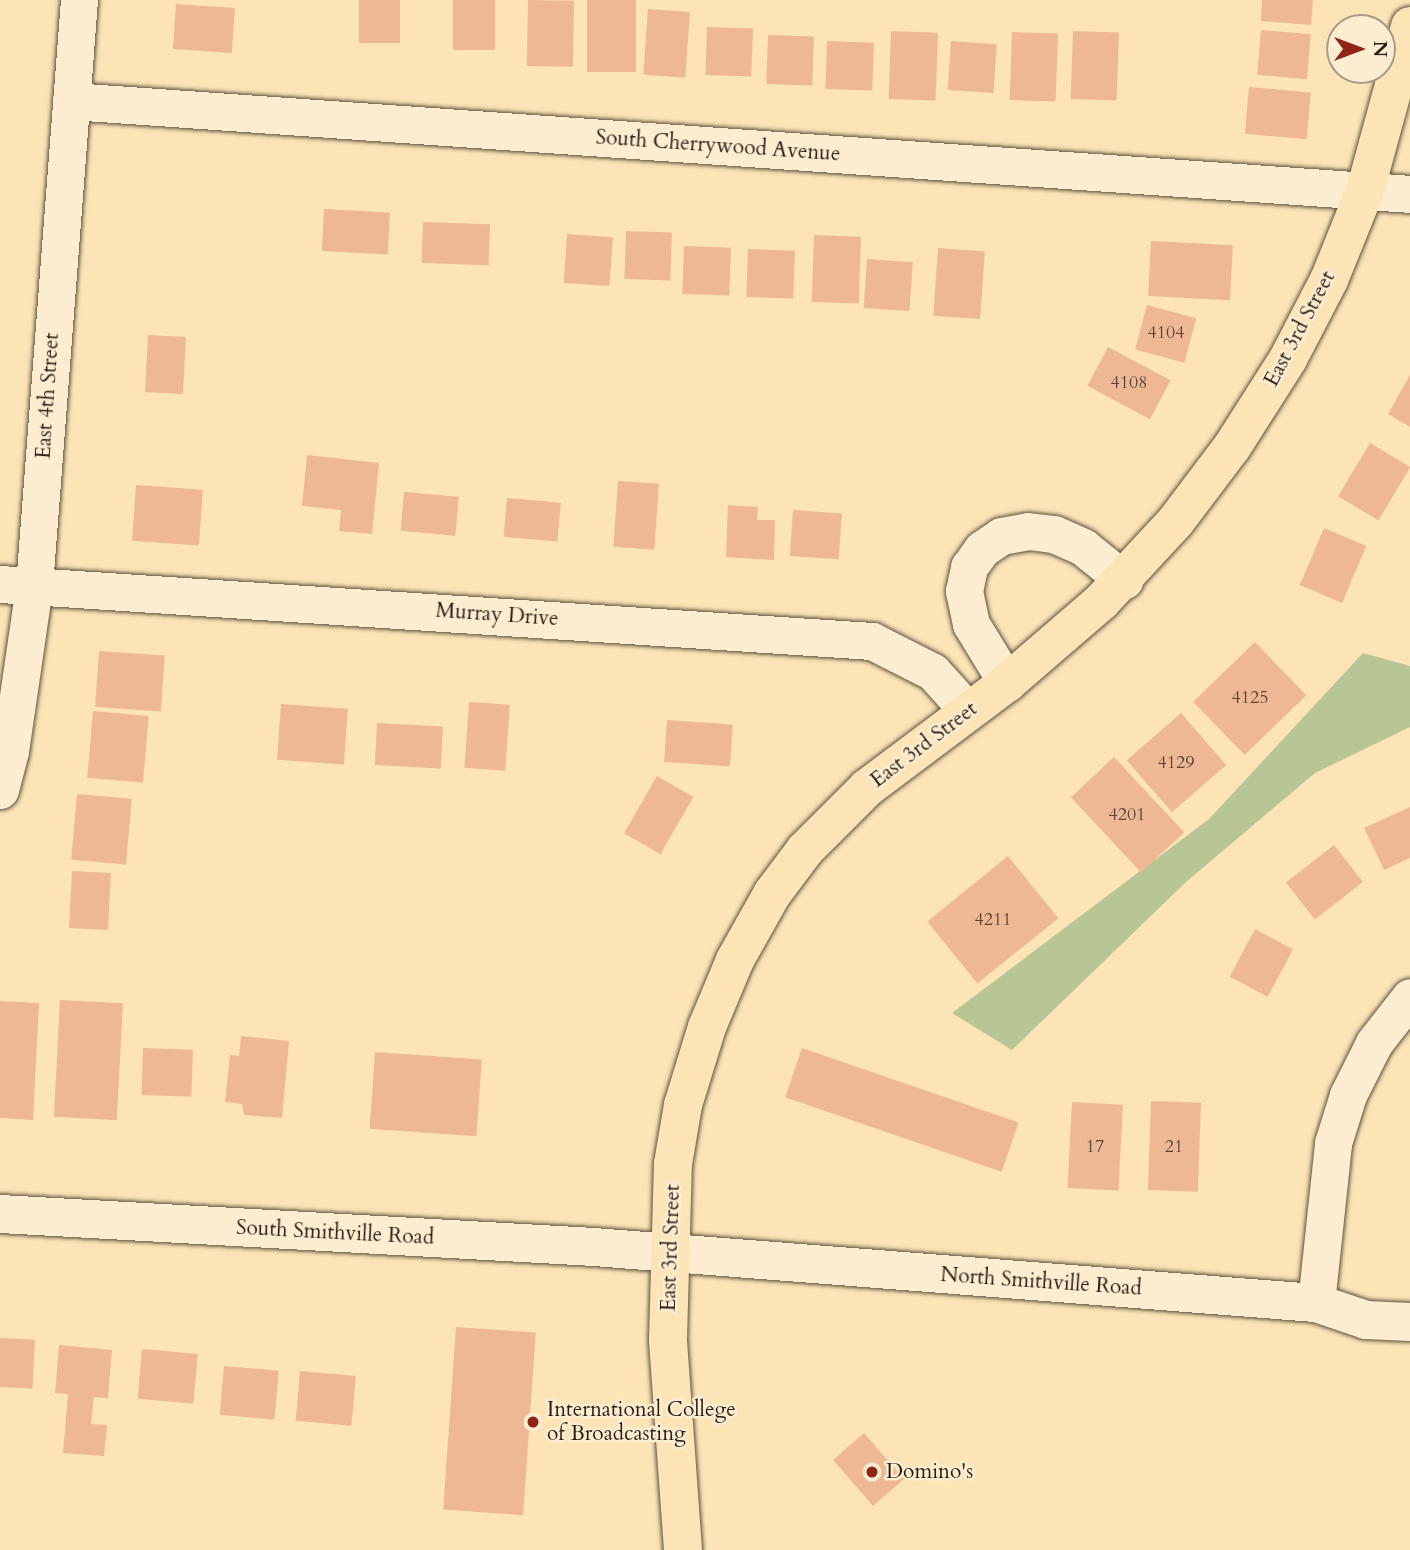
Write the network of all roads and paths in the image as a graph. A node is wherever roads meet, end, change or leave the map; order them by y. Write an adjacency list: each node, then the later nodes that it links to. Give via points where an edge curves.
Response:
1 (79, 0): 3 (street, East 4th Street)
2 (1410, 26): 4 (main road, East 3rd Street, via 1396,91)
3 (71, 101): 4 (street, South Cherrywood Avenue); 7 (street, East 4th Street)
4 (1365, 191): 5 (street, South Cherrywood Avenue); 6 (main road, East 3rd Street, via 1329,280 1288,359 1232,447)
5 (1410, 194)
6 (1124, 580): 8 (main road, East 3rd Street); 8 (street, via 1083,547 1054,534 1028,531 1001,536 982,549 970,567 964,591 971,624)
7 (17, 585): 9 (street, Murray Drive, via 872,641 933,672); 10 (street, East 4th Street, via 12,737)
8 (1007, 682): 9 (main road, East 3rd Street)
9 (968, 711): 13 (main road, East 3rd Street, via 867,788 805,850 772,894 735,960 707,1027 683,1105 673,1164)
10 (0, 790)
11 (1410, 997): 14 (street, via 1374,1043 1348,1095 1334,1143)
12 (0, 1214): 13 (main road, South Smithville Road)
13 (669, 1254): 14 (main road, North Smithville Road); 16 (main road, East 3rd Street, via 668,1340)
14 (1316, 1303): 15 (main road, North Smithville Road, via 1366,1320)
15 (1410, 1322)
16 (683, 1550)

